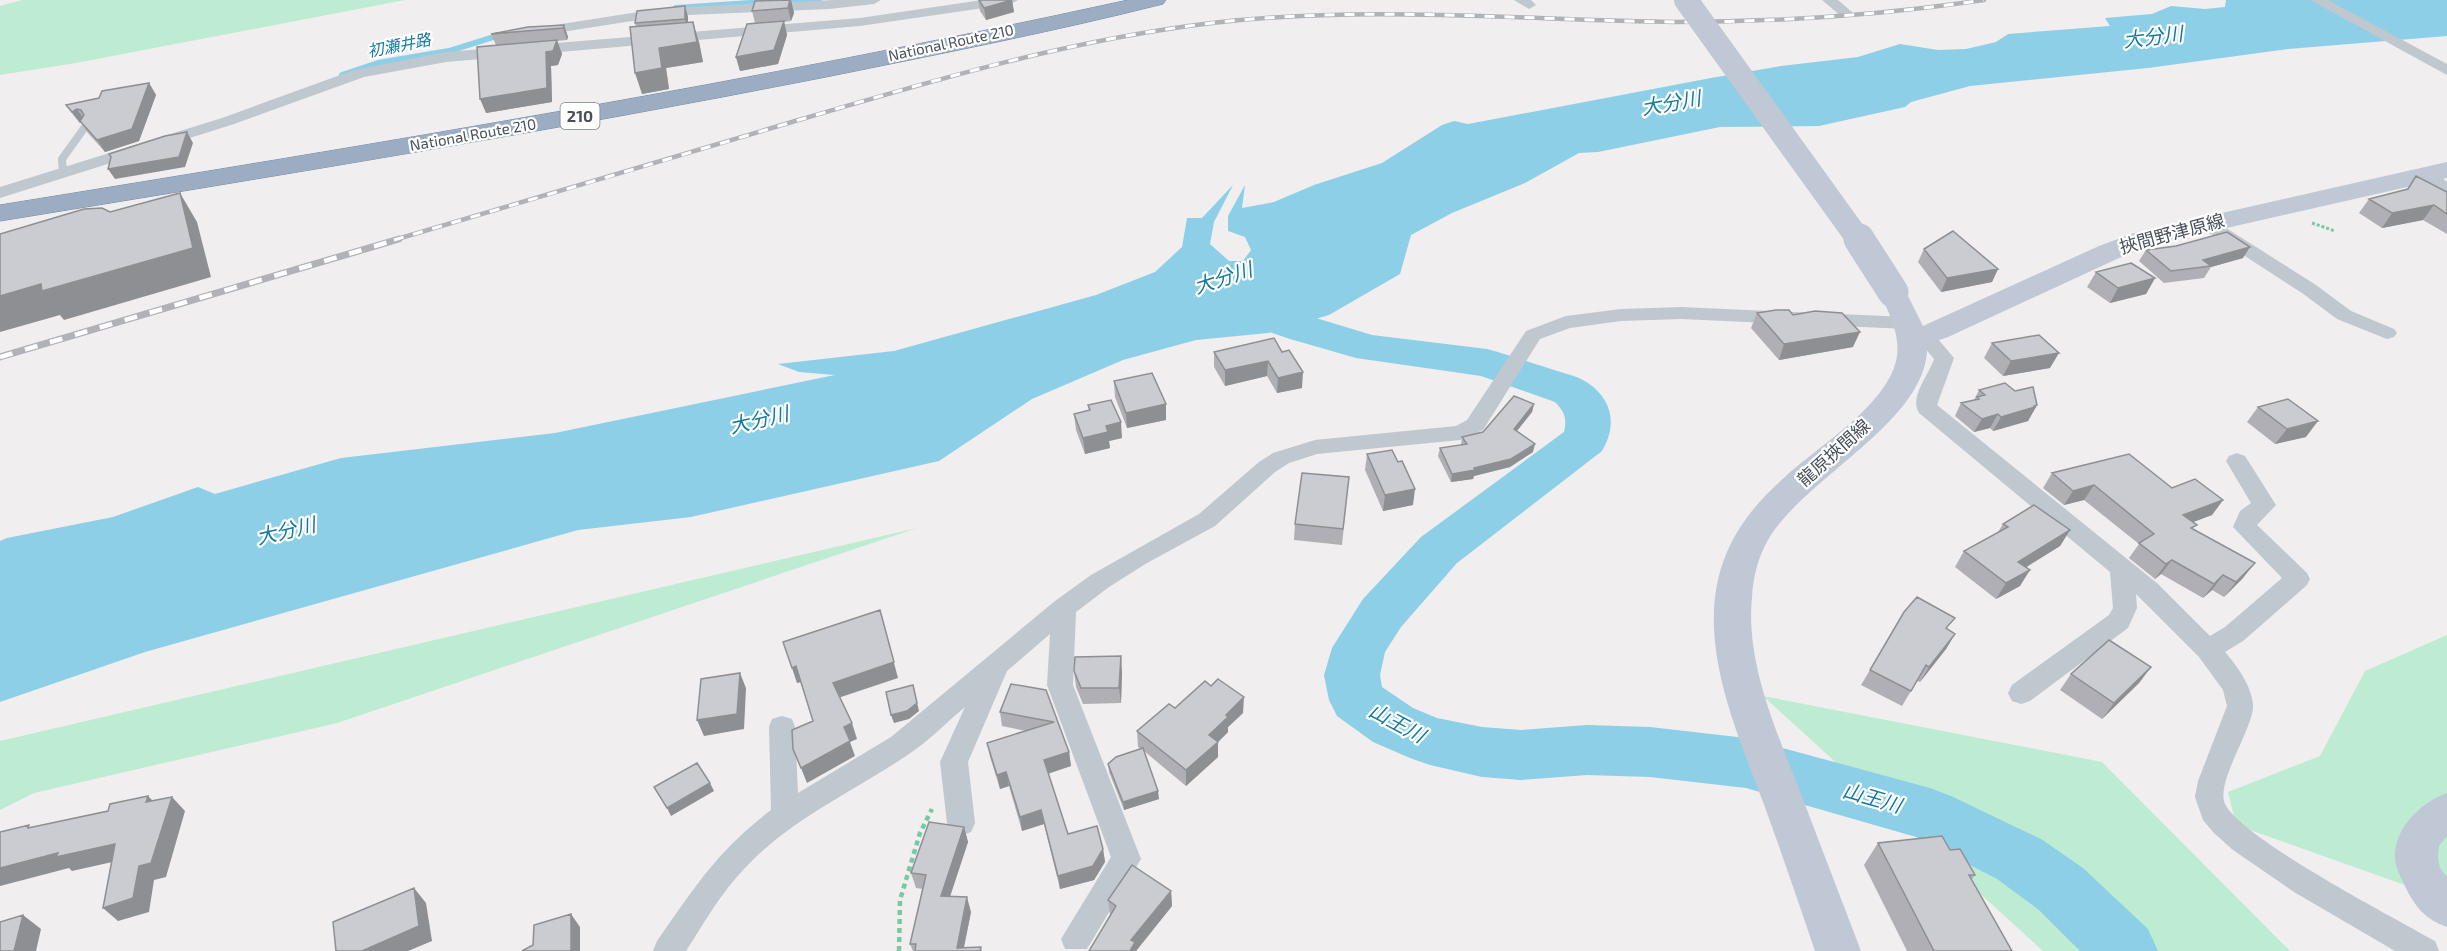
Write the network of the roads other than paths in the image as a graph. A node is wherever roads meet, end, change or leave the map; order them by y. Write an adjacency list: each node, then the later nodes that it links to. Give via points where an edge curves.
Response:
1 (874, 0): 9 (street, via 671,11)
2 (1011, 0): 11 (street, via 860,22)
3 (1156, 0): 7 (highway, National Route 210 / 210)
4 (1686, 0): 19 (main road, 龍原挾間線, bridge, via 1856,236 1893,292)
5 (1829, 0): 8 (street)
6 (2317, 0): 12 (street)
7 (1126, 3): 17 (highway, National Route 210 / 210, via 862,62 514,128)
8 (1846, 13)
9 (524, 34)
10 (498, 38): 11 (street)
11 (446, 57): 14 (street, via 359,74)
12 (2447, 70)
13 (85, 127): 14 (lane, via 62,159)
14 (63, 173): 16 (street)
15 (2440, 179): 18 (main road, 挾間野津原線)
16 (0, 193)
17 (0, 213)
18 (2206, 223): 19 (main road, 挾間野津原線, via 2117,249 1969,318); 20 (street, via 2344,315)
19 (1914, 333): 22 (street, via 1944,358 1926,400 1927,408); 23 (street, via 1720,313 1621,315 1550,327 1533,335 1475,425 1450,436 1315,447 1281,458 1207,520 1138,557); 34 (main road, 龍原挾間線, via 1910,366 1893,397 1769,513 1747,546 1737,570 1732,622 1748,699)
20 (2388, 333)
21 (2237, 461): 24 (street, via 2264,505 2248,517 2245,527 2298,579 2234,634)
22 (2122, 569): 24 (street); 26 (street, via 2125,608 2119,621)
23 (1064, 608): 25 (street); 32 (street, via 1060,686 1126,859)
24 (2208, 650): 35 (street, via 2232,682 2240,706 2212,781 2209,797 2214,811 2243,841 2287,871)
25 (998, 662): 29 (street, via 902,745); 30 (street, via 954,762)
26 (2021, 693)
27 (782, 727): 29 (street)
28 (2447, 811): 31 (main road, via 2423,832 2416,865 2420,877)
29 (785, 816): 33 (street, via 733,860)
30 (961, 823)
31 (2447, 907)
32 (1076, 939)
33 (668, 951)
34 (1838, 951)
35 (2424, 951)

